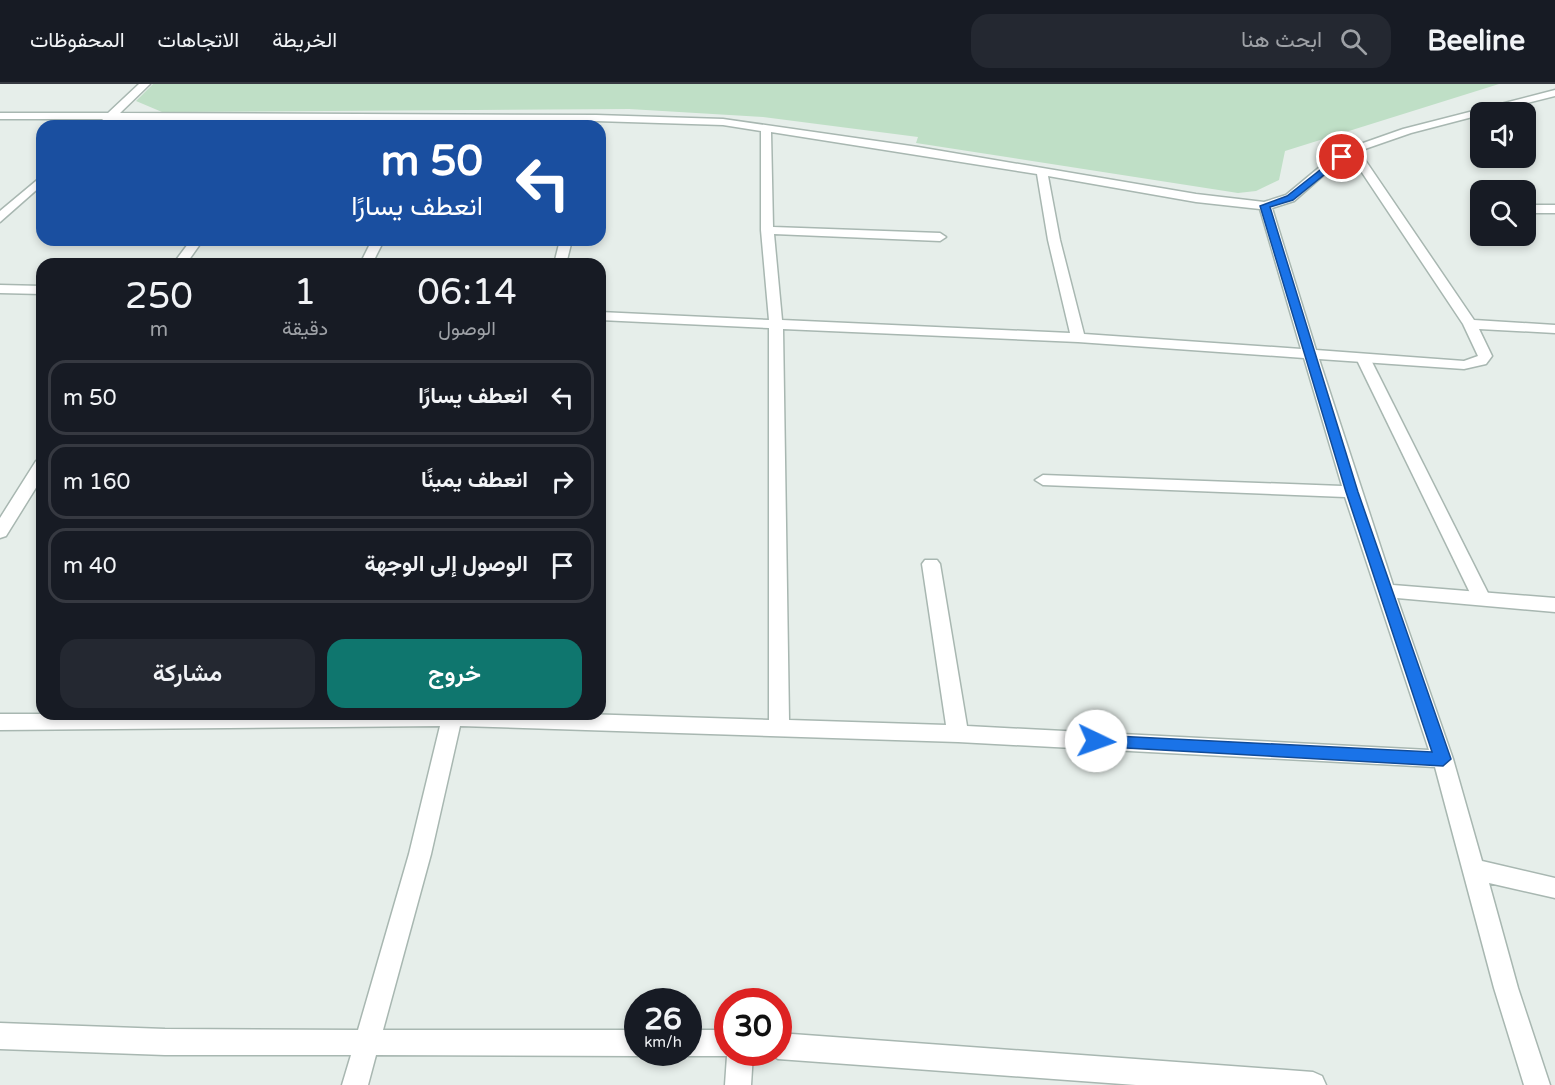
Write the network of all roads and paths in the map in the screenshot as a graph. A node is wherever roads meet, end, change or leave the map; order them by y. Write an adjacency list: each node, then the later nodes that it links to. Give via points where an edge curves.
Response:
1 (145, 84): 4 (street)
2 (1555, 93): 9 (street, via 1407,131)
3 (0, 116): 4 (street)
4 (111, 116): 5 (street); 6 (street)
5 (107, 120)
6 (226, 120)
7 (606, 122): 8 (street, via 673,119)
8 (766, 127): 10 (street); 16 (street)
9 (1353, 150): 12 (street, via 1290,198); 21 (street)
10 (1042, 172): 12 (street); 24 (street)
11 (36, 185): 15 (street)
12 (1265, 206): 25 (street)
13 (1536, 209): 14 (street)
14 (1555, 209)
15 (0, 218)
16 (767, 230): 17 (street); 22 (street)
17 (940, 237)
18 (0, 289): 19 (street)
19 (36, 290)
20 (606, 316): 22 (street)
21 (1470, 324): 23 (street); 26 (street, via 1485,356 1474,364)
22 (776, 325): 24 (street); 39 (street)
23 (1555, 328)
24 (1078, 338): 25 (street)
25 (1309, 355): 26 (street); 29 (street)
26 (1363, 358): 33 (street)
27 (36, 475): 30 (street)
28 (1043, 480): 29 (street)
29 (1352, 492): 32 (street)
30 (0, 532)
31 (931, 564): 40 (street)
32 (1388, 591): 33 (street); 41 (street)
33 (1482, 599): 34 (street)
34 (1555, 605)
35 (151, 720): 38 (street)
36 (451, 720): 46 (street, via 420,854)
37 (553, 720): 39 (street)
38 (0, 722)
39 (779, 729): 40 (street)
40 (958, 734): 41 (street)
41 (1443, 759): 42 (street)
42 (1472, 869): 43 (street); 52 (street)
43 (1555, 888)
44 (0, 1036): 46 (street)
45 (624, 1043): 46 (street)
46 (368, 1044): 49 (street)
47 (792, 1047): 51 (street)
48 (739, 1066): 50 (street)
49 (355, 1085)
50 (738, 1085)
51 (1313, 1085)
52 (1537, 1085)

